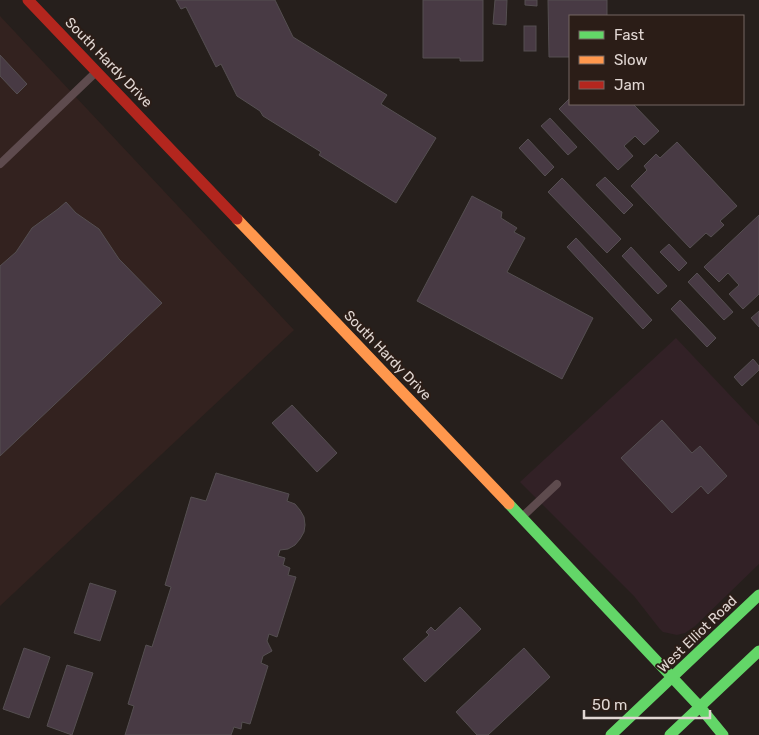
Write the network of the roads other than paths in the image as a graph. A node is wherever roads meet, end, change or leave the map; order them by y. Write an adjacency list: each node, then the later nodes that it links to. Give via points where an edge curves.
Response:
1 (28, 0): 2 (street, South Hardy Drive)
2 (97, 71): 3 (lane); 5 (street, South Hardy Drive)
3 (0, 164)
4 (557, 484): 5 (lane)
5 (522, 518): 8 (street, South Hardy Drive)
6 (759, 596): 8 (street, West Elliot Road)
7 (759, 651): 9 (street)
8 (673, 678): 9 (street, South Hardy Drive); 10 (street, West Elliot Road)
9 (700, 707): 11 (street); 12 (street, South Hardy Drive)
10 (611, 735)
11 (670, 735)
12 (723, 735)

